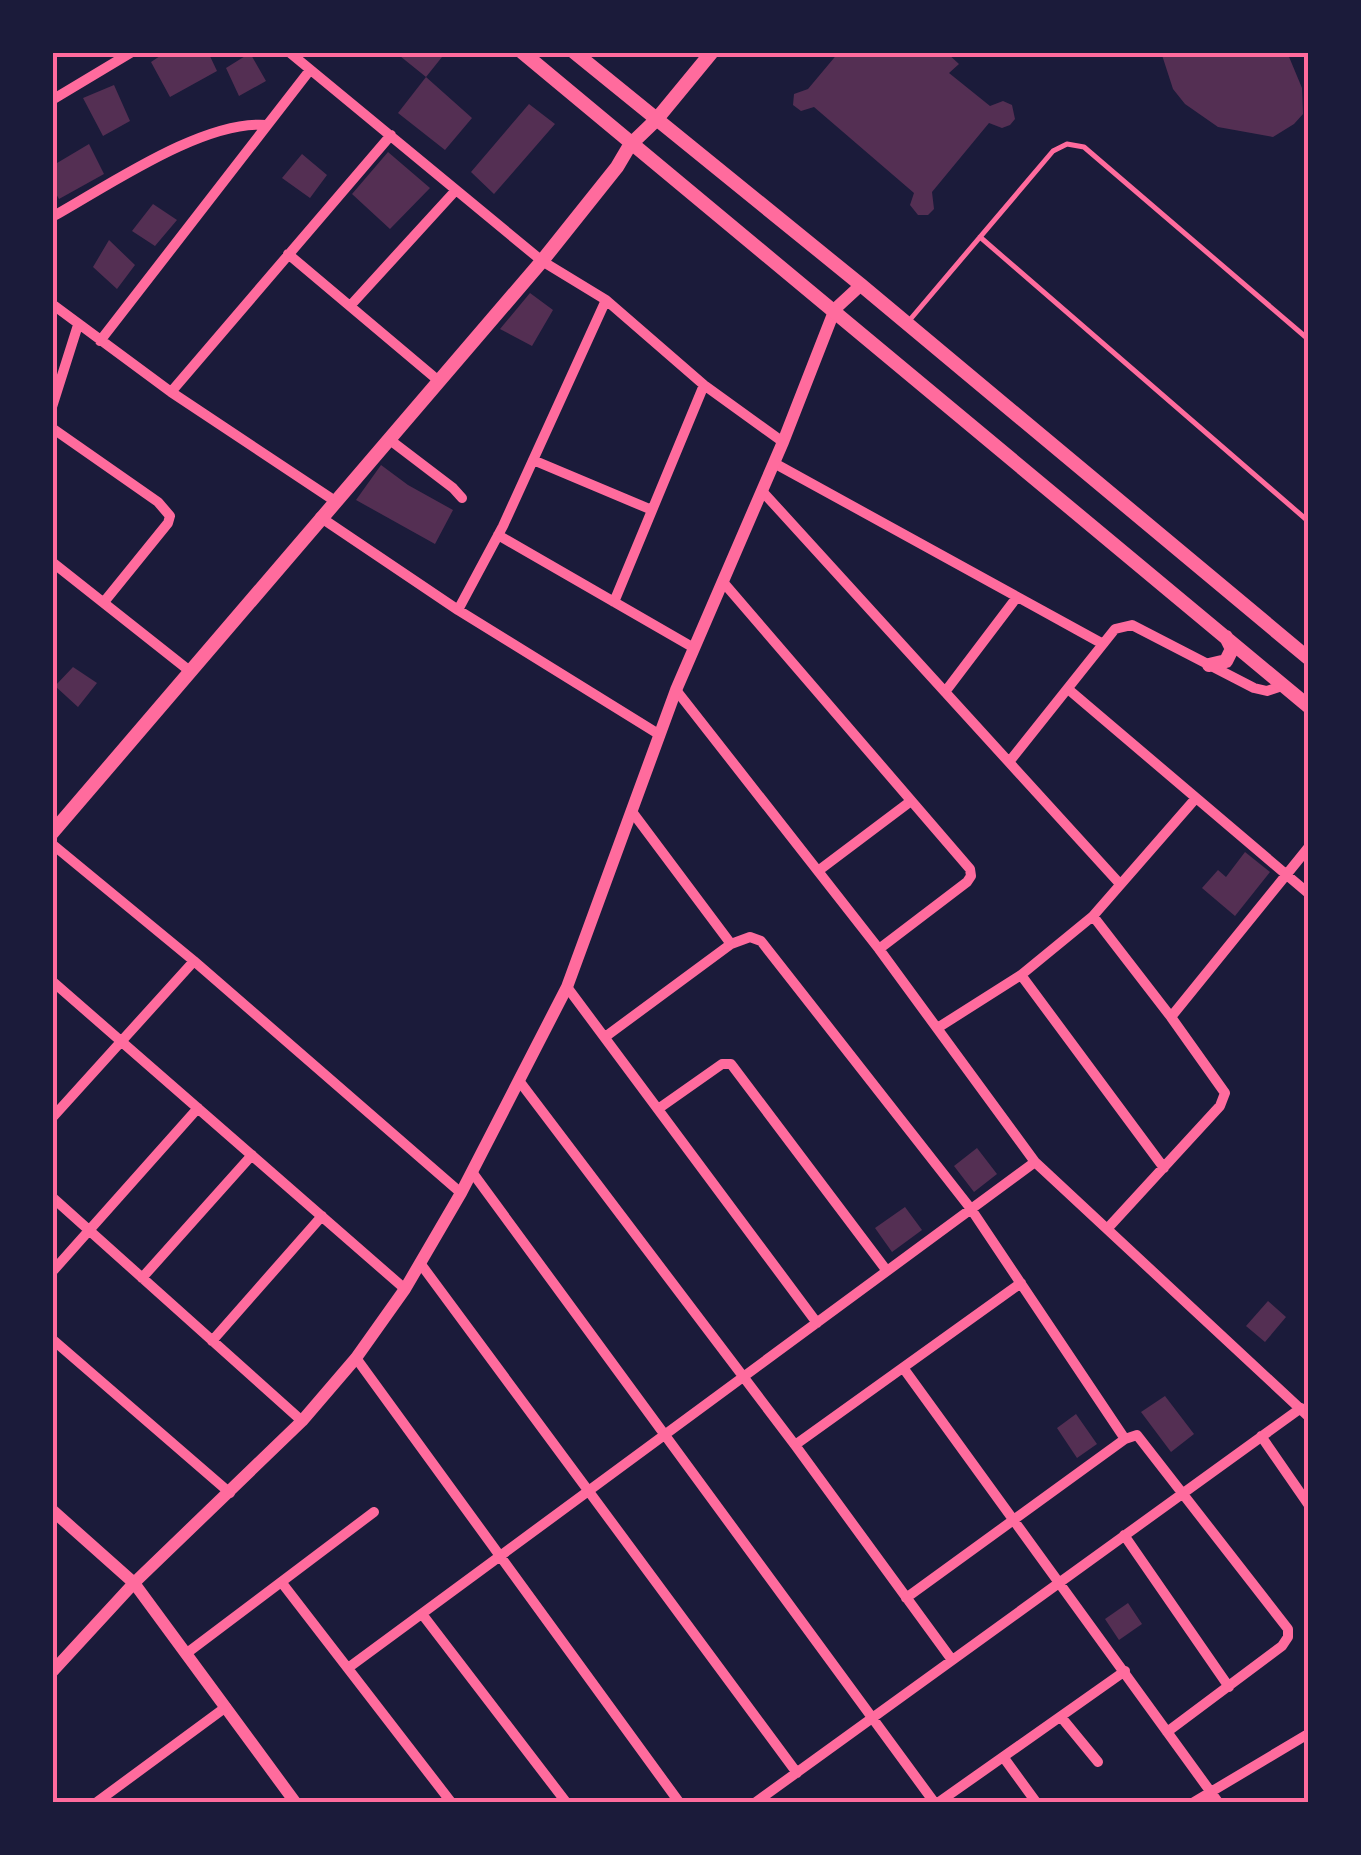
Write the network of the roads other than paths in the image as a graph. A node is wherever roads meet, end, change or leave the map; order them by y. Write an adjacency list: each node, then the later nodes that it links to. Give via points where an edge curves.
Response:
1 (132, 52): 7 (street)
2 (290, 52): 6 (street)
3 (522, 52): 11 (main road)
4 (574, 52): 8 (main road)
5 (712, 52): 8 (main road)
6 (310, 70): 9 (street); 10 (street)
7 (52, 100)
8 (656, 120): 11 (main road); 17 (main road)
9 (267, 124): 13 (street, via 205,135); 25 (street)
10 (391, 135): 12 (street); 15 (street)
11 (630, 144): 16 (main road); 21 (main road)
12 (456, 190): 16 (street); 20 (street)
13 (52, 217)
14 (980, 237): 22 (lane); 24 (lane, via 1053,151 1067,144 1084,147); 41 (lane)
15 (288, 254): 20 (street); 29 (street)
16 (542, 262): 18 (street); 27 (main road)
17 (861, 285): 21 (street); 22 (main road)
18 (606, 300): 28 (street); 34 (street)
19 (52, 304): 23 (street)
20 (350, 306): 27 (street)
21 (835, 309): 33 (street); 49 (main road)
22 (907, 324): 52 (main road)
23 (78, 325): 25 (street); 26 (street)
24 (1308, 339)
25 (100, 342): 29 (street)
26 (58, 377): 30 (street)
27 (440, 382): 32 (main road)
28 (704, 386): 33 (street); 39 (street)
29 (171, 392): 38 (street)
30 (52, 408)
31 (52, 428): 46 (street, via 170,516)
32 (390, 440): 37 (street); 38 (main road)
33 (783, 442): 35 (street)
34 (533, 460): 39 (street); 42 (street)
35 (774, 464): 36 (street); 45 (street)
36 (762, 491): 44 (street); 58 (street)
37 (462, 498)
38 (335, 501): 40 (main road)
39 (652, 510): 47 (street)
40 (320, 518): 48 (street); 54 (main road)
41 (1308, 522)
42 (498, 535): 47 (street); 48 (street)
43 (52, 562): 46 (street)
44 (723, 582): 51 (street); 63 (street)
45 (1017, 597): 50 (street); 58 (street)
46 (104, 602): 54 (street)
47 (614, 602): 51 (street)
48 (458, 610): 60 (street)
49 (1226, 636): 53 (main road, via 1230,654); 55 (main road)
50 (1103, 644): 53 (street, via 1114,629 1132,625); 56 (street)
51 (694, 648): 57 (street)
52 (1308, 658)
53 (1209, 665): 55 (street, via 1260,690)
54 (191, 672): 65 (main road)
55 (1282, 686): 59 (main road)
56 (1068, 689): 61 (street); 62 (street)
57 (676, 690): 60 (street); 68 (street)
58 (945, 692): 61 (street)
59 (1308, 706)
60 (660, 735): 64 (street)
61 (1009, 762): 70 (street)
62 (1196, 798): 69 (street); 70 (street)
63 (911, 800): 68 (street); 74 (street, via 972,876)
64 (633, 813): 73 (street); 78 (street)
65 (52, 833)
66 (52, 844): 75 (street)
67 (1308, 848): 69 (street)
68 (818, 871): 74 (street)
69 (1287, 876): 71 (street); 79 (street)
70 (1120, 884): 72 (street)
71 (1308, 893)
72 (1092, 916): 76 (street); 79 (street)
73 (732, 944): 81 (street); 93 (street, via 750,937 761,942)
74 (879, 949): 80 (street)
75 (194, 961): 82 (street); 91 (street)
76 (1021, 975): 80 (street); 89 (street)
77 (54, 985): 82 (street)
78 (567, 986): 81 (street); 83 (street)
79 (1171, 1016): 89 (street, via 1225,1094)
80 (938, 1027): 88 (street)
81 (605, 1036): 85 (street)
82 (123, 1041): 84 (street); 86 (street)
83 (520, 1082): 90 (street); 108 (street)
84 (198, 1108): 87 (street); 96 (street)
85 (658, 1109): 99 (street, via 722,1064 732,1064); 103 (street)
86 (52, 1118)
87 (252, 1154): 94 (street); 100 (street)
88 (1035, 1162): 93 (street); 95 (street)
89 (1164, 1168): 95 (street)
90 (472, 1172): 91 (street); 111 (street)
91 (461, 1193): 97 (street)
92 (52, 1198): 96 (street)
93 (971, 1209): 99 (street); 101 (street)
94 (322, 1216): 102 (street); 105 (street)
95 (1107, 1229): 109 (street)
96 (90, 1230): 98 (street); 100 (street)
97 (420, 1263): 102 (street); 115 (street)
98 (52, 1272)
99 (886, 1272): 103 (street)
100 (142, 1278): 105 (street)
101 (1021, 1283): 107 (street); 113 (street)
102 (406, 1289): 106 (street)
103 (817, 1323): 108 (street)
104 (52, 1339): 117 (street)
105 (212, 1341): 110 (street)
106 (356, 1358): 110 (street); 123 (street)
107 (904, 1369): 114 (street); 121 (street)
108 (744, 1377): 111 (street); 114 (street)
109 (1304, 1412): 112 (street)
110 (302, 1421): 117 (street)
111 (666, 1434): 115 (street); 136 (street)
112 (1261, 1436): 116 (street); 118 (street)
113 (1125, 1439): 116 (street, via 1140,1438); 121 (street)
114 (795, 1444): 127 (street)
115 (588, 1491): 123 (street); 142 (street)
116 (1183, 1491): 122 (street); 134 (street, via 1288,1629 1282,1646)
117 (230, 1493): 126 (street)
118 (1308, 1504)
119 (52, 1510): 126 (street)
120 (374, 1512): 124 (street)
121 (1013, 1520): 125 (street); 127 (street)
122 (1124, 1535): 125 (street); 134 (street)
123 (500, 1556): 128 (street); 148 (street)
124 (282, 1582): 129 (street); 131 (street)
125 (1059, 1582): 130 (street); 132 (street)
126 (134, 1583): 129 (street); 133 (street)
127 (906, 1598): 130 (street)
128 (422, 1614): 131 (street); 147 (street)
129 (187, 1653): 135 (street)
130 (952, 1660): 136 (street)
131 (348, 1668): 146 (street)
132 (1125, 1671): 137 (street); 138 (street)
133 (52, 1672)
134 (1230, 1687): 138 (street)
135 (226, 1706): 144 (street); 145 (street)
136 (874, 1717): 142 (street); 150 (street)
137 (1062, 1717): 140 (street); 141 (street)
138 (1168, 1732): 143 (street)
139 (1308, 1734): 143 (street)
140 (1004, 1758): 150 (street); 151 (street)
141 (1098, 1762)
142 (796, 1773): 149 (street)
143 (1214, 1797): 152 (street)
144 (97, 1802)
145 (295, 1802)
146 (451, 1802)
147 (566, 1802)
148 (680, 1802)
149 (756, 1802)
150 (937, 1802)
151 (1036, 1802)
152 (1194, 1802)

